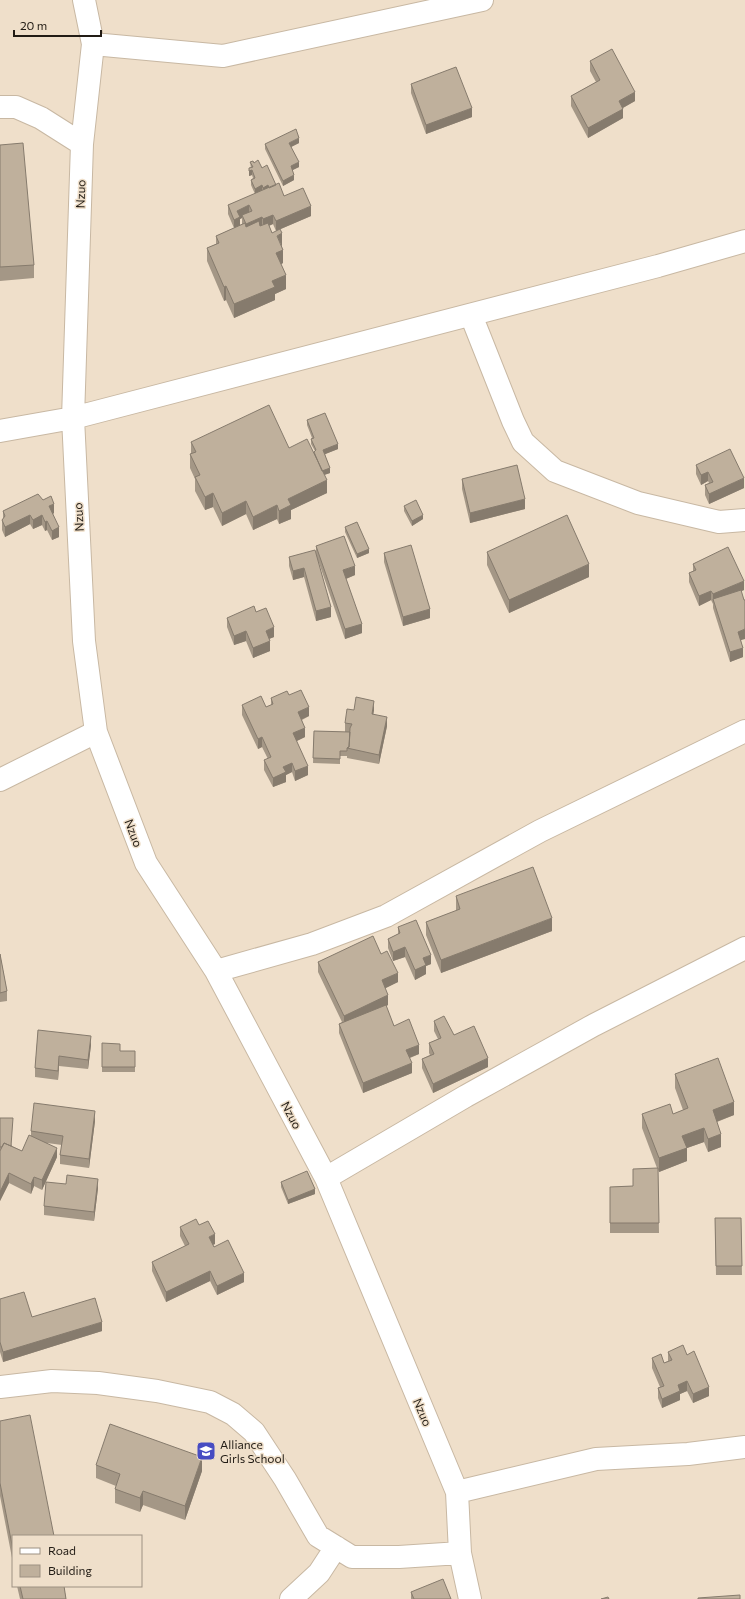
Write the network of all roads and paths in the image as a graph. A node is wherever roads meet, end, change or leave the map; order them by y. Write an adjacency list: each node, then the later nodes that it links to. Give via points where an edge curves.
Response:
1 (84, 0): 3 (street, Nzuo)
2 (482, 0): 3 (street, via 223,56)
3 (93, 44): 5 (street, Nzuo)
4 (0, 107): 5 (street, via 16,107 29,112)
5 (82, 144): 8 (street, Nzuo)
6 (745, 241): 7 (street)
7 (471, 315): 8 (street); 10 (street, via 523,442 555,471 638,503 719,522)
8 (73, 418): 9 (street); 12 (street, Nzuo, via 84,641)
9 (0, 431)
10 (745, 520)
11 (745, 731): 15 (street, via 540,831 386,916 312,944)
12 (96, 732): 13 (street); 15 (street, Nzuo, via 146,863)
13 (0, 780)
14 (745, 948): 16 (street, via 594,1025)
15 (216, 971): 16 (street, Nzuo)
16 (326, 1178): 19 (street, Nzuo)
17 (0, 1387): 20 (street, via 52,1381 98,1383 210,1402 233,1414 254,1432 318,1536)
18 (745, 1447): 19 (street, via 688,1454 596,1459)
19 (457, 1492): 21 (street, Nzuo)
20 (336, 1547): 21 (street, via 352,1557); 22 (street, via 319,1573)
21 (460, 1553): 23 (street, Nzuo)
22 (291, 1599)
23 (470, 1599)

